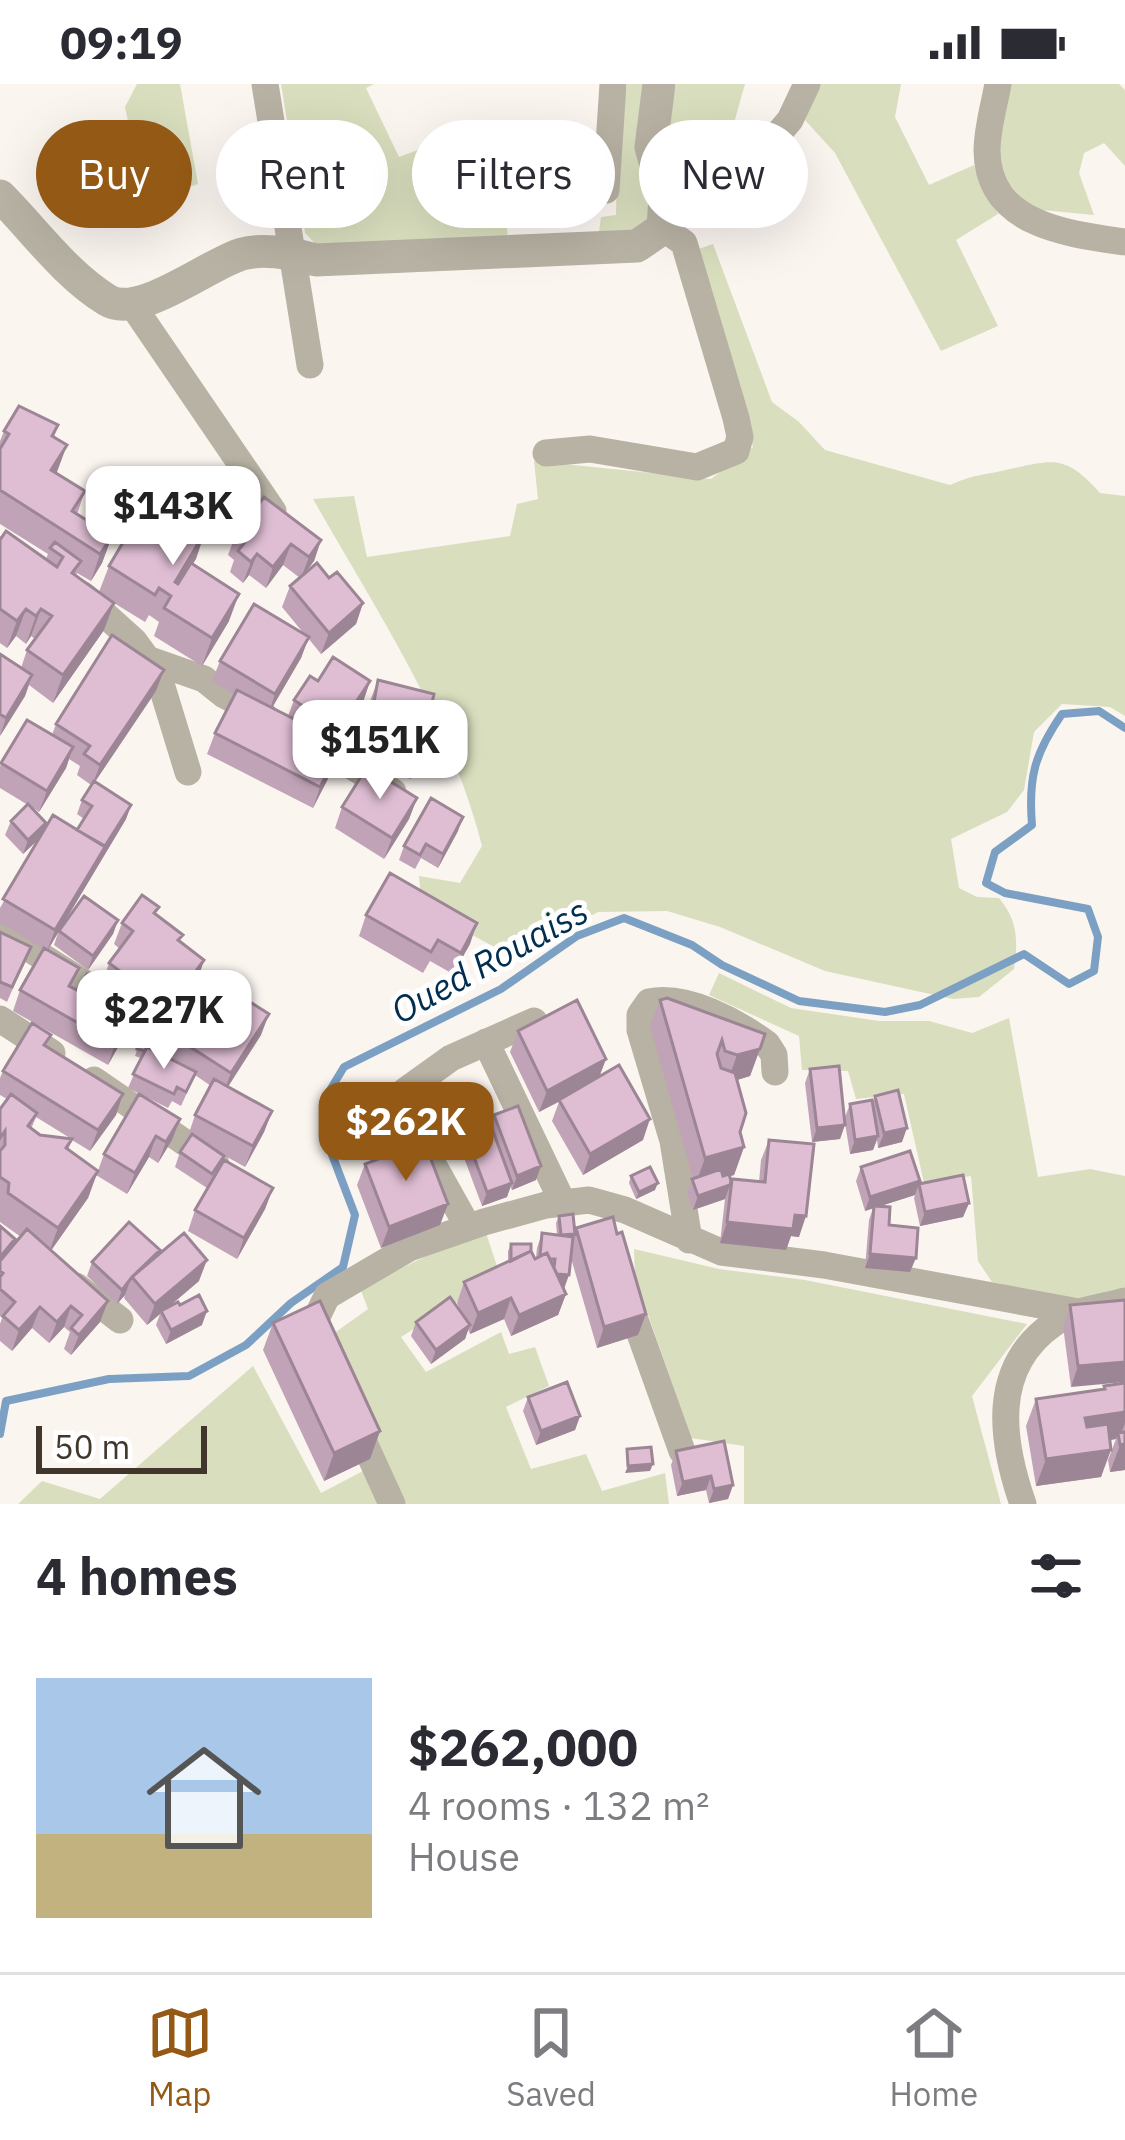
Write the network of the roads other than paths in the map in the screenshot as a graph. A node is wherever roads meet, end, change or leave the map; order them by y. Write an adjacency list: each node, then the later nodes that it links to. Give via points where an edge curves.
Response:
1 (265, 84): 13 (street)
2 (614, 84): 6 (street)
3 (659, 84): 7 (street)
4 (807, 84): 8 (street)
5 (998, 84): 12 (street, via 987,146 993,179 1012,208 1040,226)
6 (611, 120)
7 (654, 120)
8 (790, 120)
9 (0, 196): 14 (street, via 72,272 110,303)
10 (652, 228): 13 (street, via 638,246 316,260)
11 (674, 228): 16 (street, via 736,418 736,451 697,467 590,449)
12 (1125, 242)
13 (295, 254): 14 (street, via 245,252); 15 (street)
14 (133, 306): 17 (street)
15 (310, 365)
16 (546, 453)
17 (273, 511)
18 (60, 577): 19 (street)
19 (147, 659): 20 (street); 21 (street, via 204,679)
20 (188, 772)
21 (397, 794)
22 (0, 930): 26 (street)
23 (0, 1019): 28 (street)
24 (533, 1021): 25 (street)
25 (486, 1042): 29 (street); 31 (street, via 451,1058 402,1099)
26 (166, 1047)
27 (776, 1072): 33 (street, via 767,1044 690,1004 649,1002 640,1015 674,1141)
28 (234, 1177)
29 (563, 1203): 30 (street); 31 (street)
30 (625, 1210): 32 (street); 33 (street)
31 (468, 1227): 39 (street, via 409,1248 327,1296 315,1321)
32 (621, 1238)
33 (689, 1240): 37 (street)
34 (52, 1268): 38 (street)
35 (622, 1272): 41 (street)
36 (1125, 1301): 37 (street)
37 (1084, 1313): 43 (street, via 1055,1322 1023,1354 1006,1387 1008,1450)
38 (120, 1320)
39 (324, 1358)
40 (344, 1400): 42 (street)
41 (682, 1451)
42 (392, 1504)
43 (1023, 1504)

